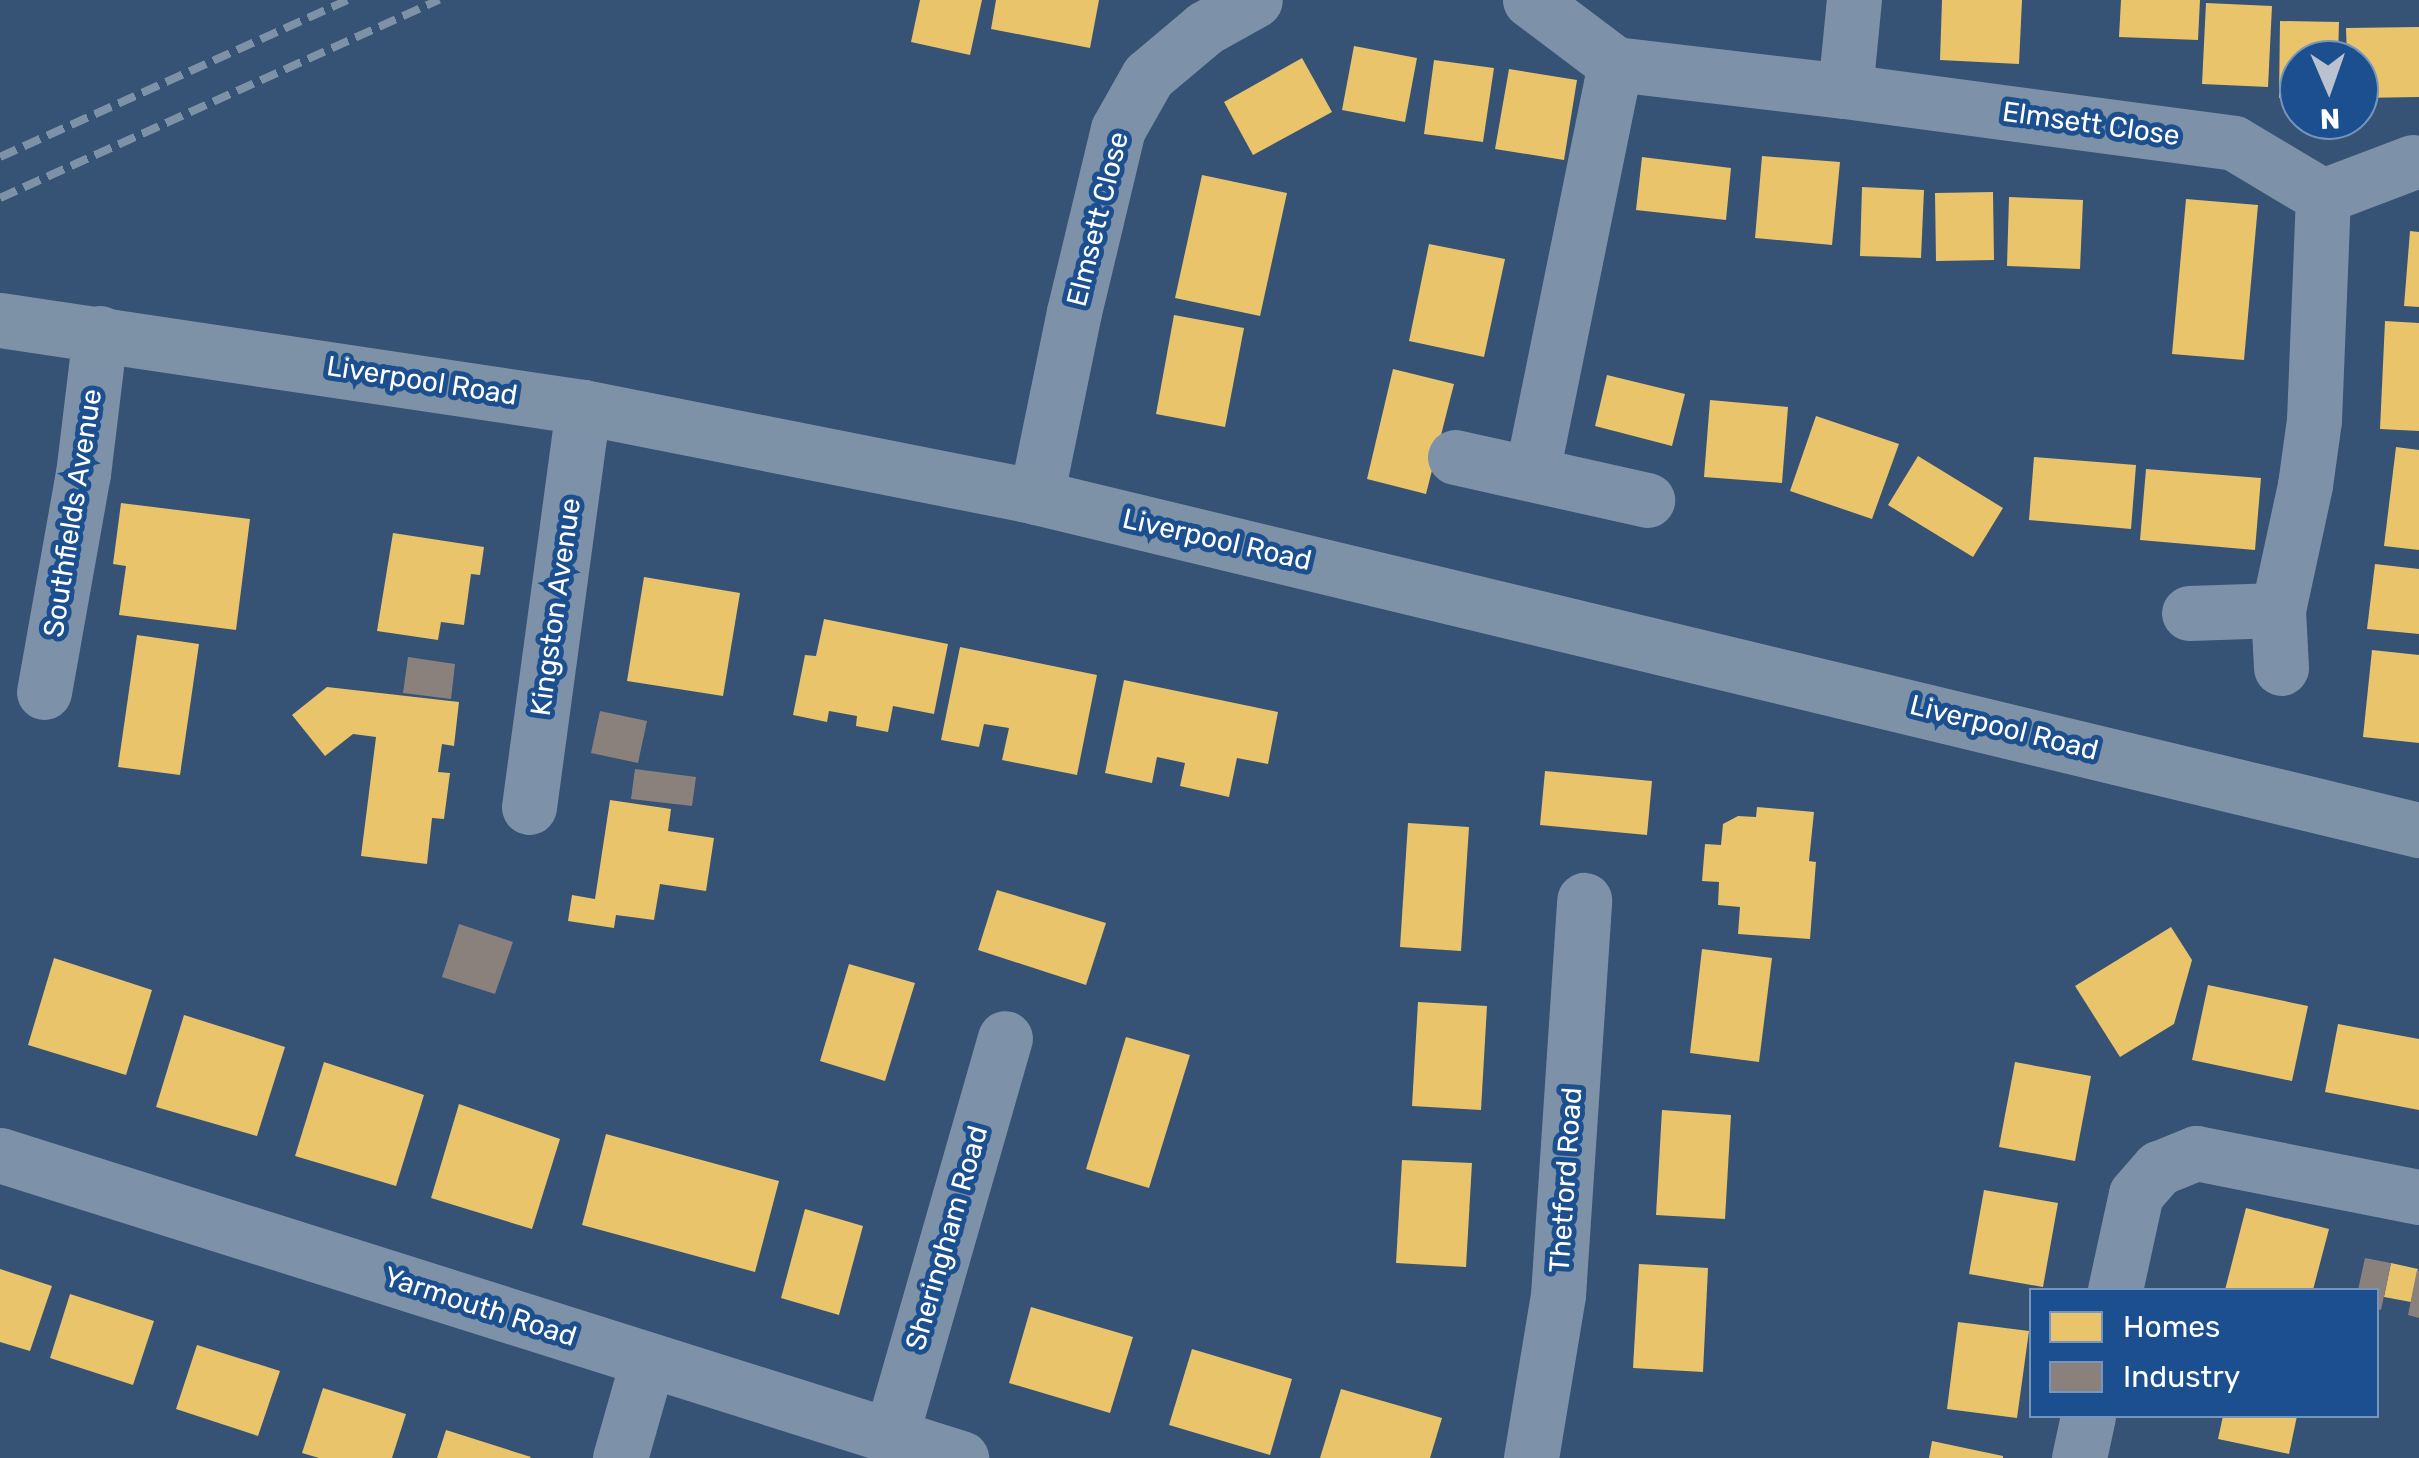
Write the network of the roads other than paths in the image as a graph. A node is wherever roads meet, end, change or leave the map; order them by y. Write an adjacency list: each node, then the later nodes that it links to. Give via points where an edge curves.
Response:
1 (1255, 0): 13 (street, Elmsett Close, via 1205,28 1148,76 1118,129)
2 (1530, 0): 4 (street)
3 (1854, 0): 5 (street)
4 (1615, 64): 5 (street, Elmsett Close); 12 (street)
5 (1845, 91): 7 (street, Elmsett Close, via 2234,143)
6 (2414, 162): 7 (street)
7 (2323, 196): 15 (street, via 2314,420)
8 (0, 320): 9 (highway, Liverpool Road)
9 (100, 333): 10 (highway, Liverpool Road); 18 (street, Southfields Avenue, via 84,474)
10 (583, 407): 13 (highway, Liverpool Road); 19 (street, Kingston Avenue)
11 (1454, 457): 12 (street)
12 (1532, 472): 14 (street)
13 (1036, 497): 20 (highway, Liverpool Road)
14 (1647, 500)
15 (2278, 610): 16 (street); 17 (street)
16 (2190, 613)
17 (2280, 668)
18 (44, 692)
19 (529, 807)
20 (2419, 830)
21 (1585, 900): 31 (street, Thetford Road, via 1558,1295)
22 (1005, 1038): 28 (street, Sheringham Road)
23 (0, 1155): 26 (street, Yarmouth Road)
24 (2419, 1198): 25 (street, via 2196,1153 2160,1168 2136,1194)
25 (2115, 1288)
26 (648, 1360): 28 (street, Yarmouth Road); 29 (street)
27 (2088, 1418): 32 (street)
28 (890, 1438): 30 (street, Yarmouth Road)
29 (620, 1458)
30 (960, 1458)
31 (1532, 1458)
32 (2079, 1458)

